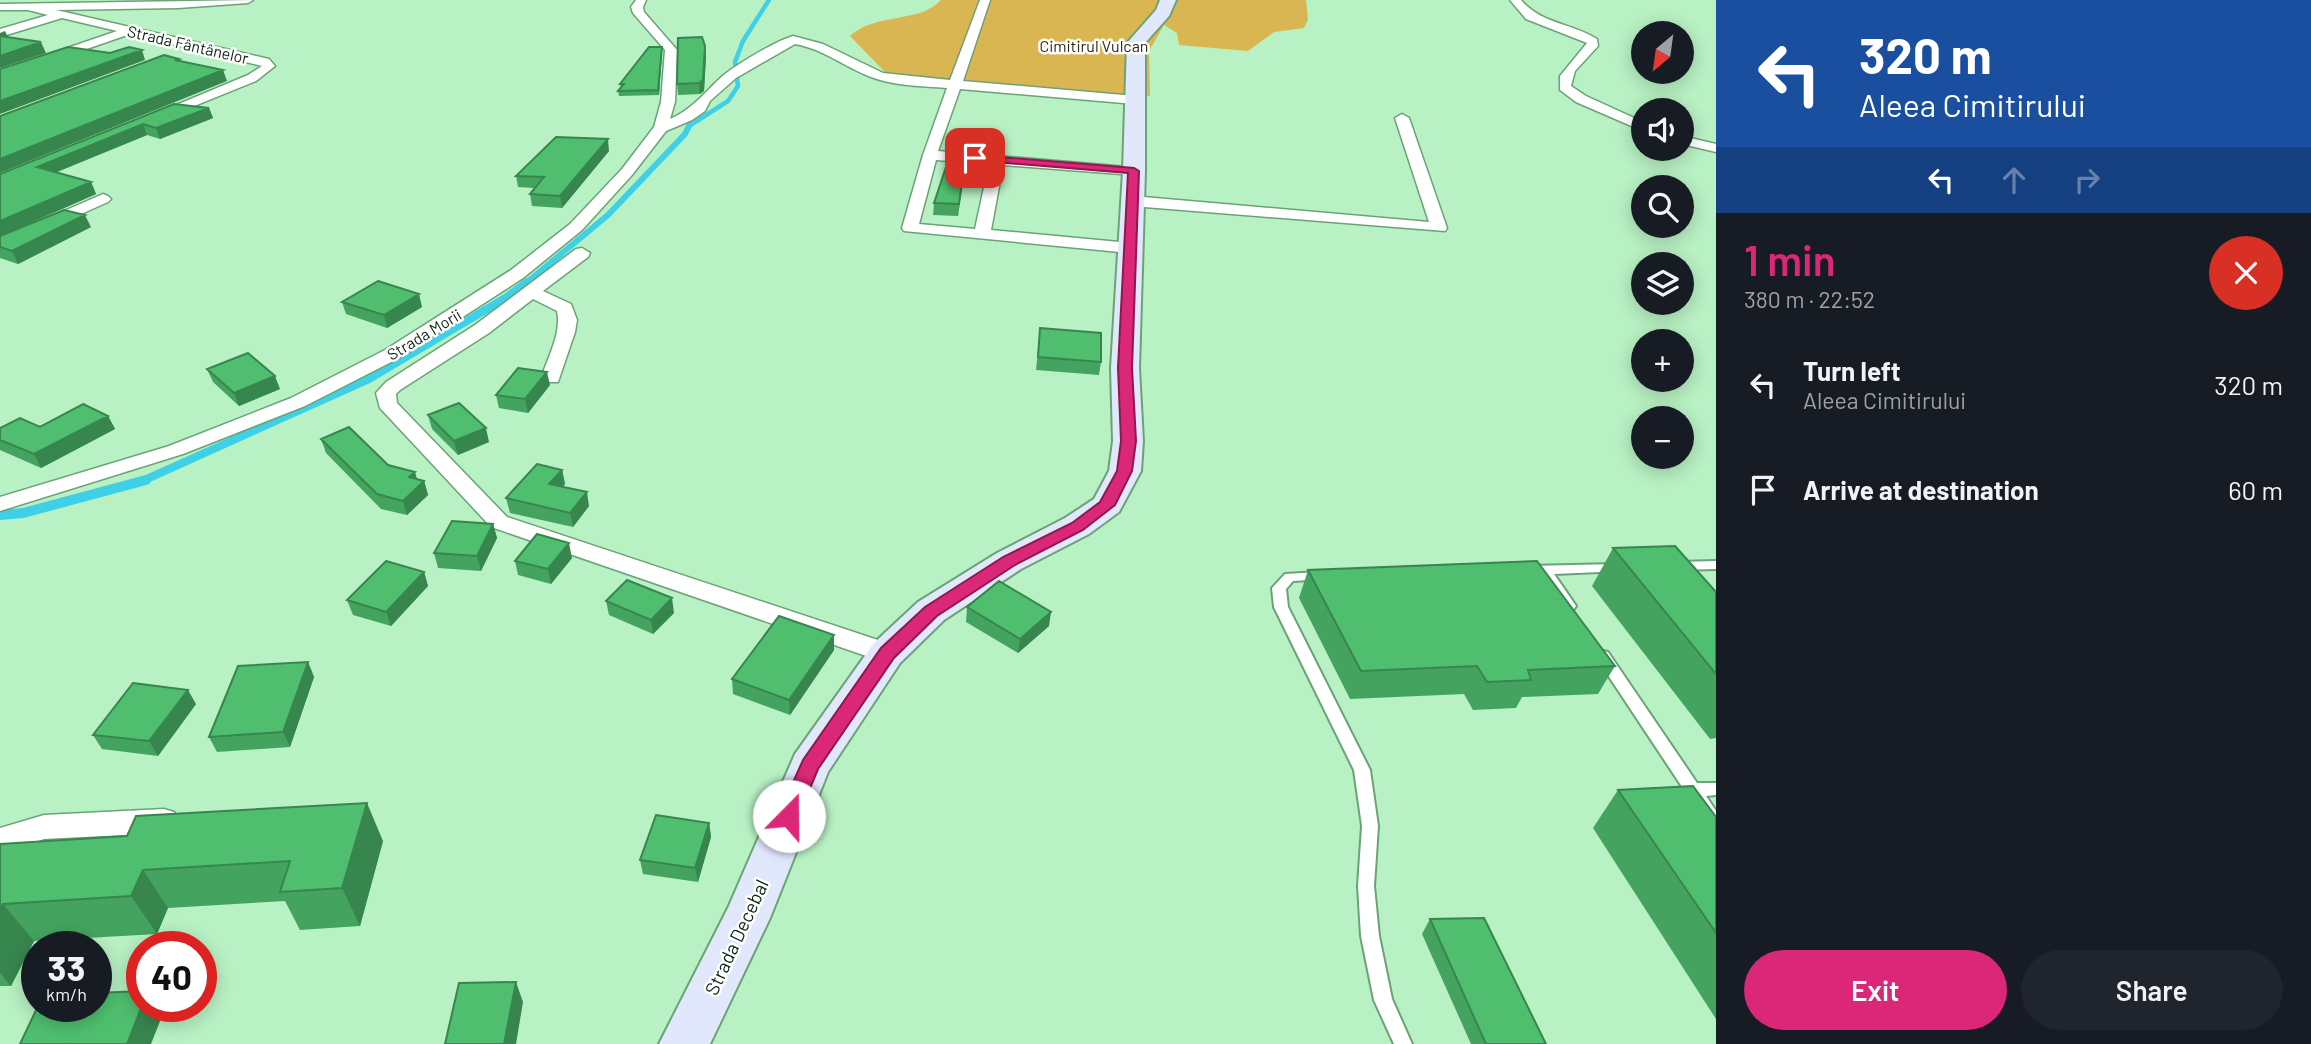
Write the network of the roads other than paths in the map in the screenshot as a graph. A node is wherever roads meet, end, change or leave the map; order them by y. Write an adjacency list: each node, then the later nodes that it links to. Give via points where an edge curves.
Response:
1 (248, 0): 6 (street, via 178,5)
2 (641, 0): 19 (street, Strada Morii, via 639,13 671,50 668,102)
3 (985, 0): 14 (street)
4 (1168, 0): 15 (street, Strada Decebal, via 1165,11 1142,30 1136,43)
5 (1515, 0): 18 (street, via 1530,17 1592,42 1564,81 1569,91)
6 (29, 3): 7 (street); 8 (street, Strada Fântânelor)
7 (5, 7)
8 (59, 15): 9 (street, Strada Fântânelor); 10 (street)
9 (127, 30): 11 (street, Strada Fântânelor); 13 (street)
10 (0, 33)
11 (199, 47): 12 (street); 17 (street, Strada Fântânelor, via 269,65 252,78)
12 (174, 57)
13 (0, 75)
14 (955, 85): 15 (street); 19 (street, via 880,76 817,46 793,40 732,75 700,108); 22 (street)
15 (1135, 100): 24 (street, Strada Decebal)
16 (1402, 118): 24 (street, via 1439,228)
17 (149, 119)
18 (1631, 121)
19 (661, 128): 31 (street, Strada Morii, via 576,227)
20 (1694, 143): 21 (street)
21 (1716, 148)
22 (930, 155): 23 (street); 26 (street, via 911,229)
23 (997, 160): 24 (street); 26 (street)
24 (1133, 186): 28 (street, Strada Decebal)
25 (103, 200): 27 (street)
26 (982, 234): 28 (street)
27 (0, 245)
28 (1130, 248): 42 (street, Strada Decebal, via 1125,368 1128,441 1125,471 1107,505 931,611)
29 (582, 253): 30 (street)
30 (532, 292): 31 (street); 32 (street, via 565,308 568,320)
31 (405, 361): 33 (street, Strada Morii, via 176,450); 42 (street, via 386,393 387,404 499,522)
32 (551, 378)
33 (0, 504)
34 (1716, 565): 35 (lane)
35 (1663, 566)
36 (1637, 567): 38 (lane)
37 (1518, 570): 38 (lane)
38 (1545, 570): 40 (lane)
39 (1331, 576): 49 (lane, via 1290,577 1279,589 1281,607 1362,770 1370,826 1366,886 1370,936 1383,1000)
40 (1576, 616)
41 (1592, 639): 44 (lane)
42 (887, 653): 48 (street, Strada Decebal, via 810,765 747,918)
43 (1716, 789): 44 (lane)
44 (1692, 790): 46 (lane)
45 (197, 819): 47 (street, via 44,827)
46 (1716, 824)
47 (0, 841)
48 (689, 1040)
49 (1403, 1044)

